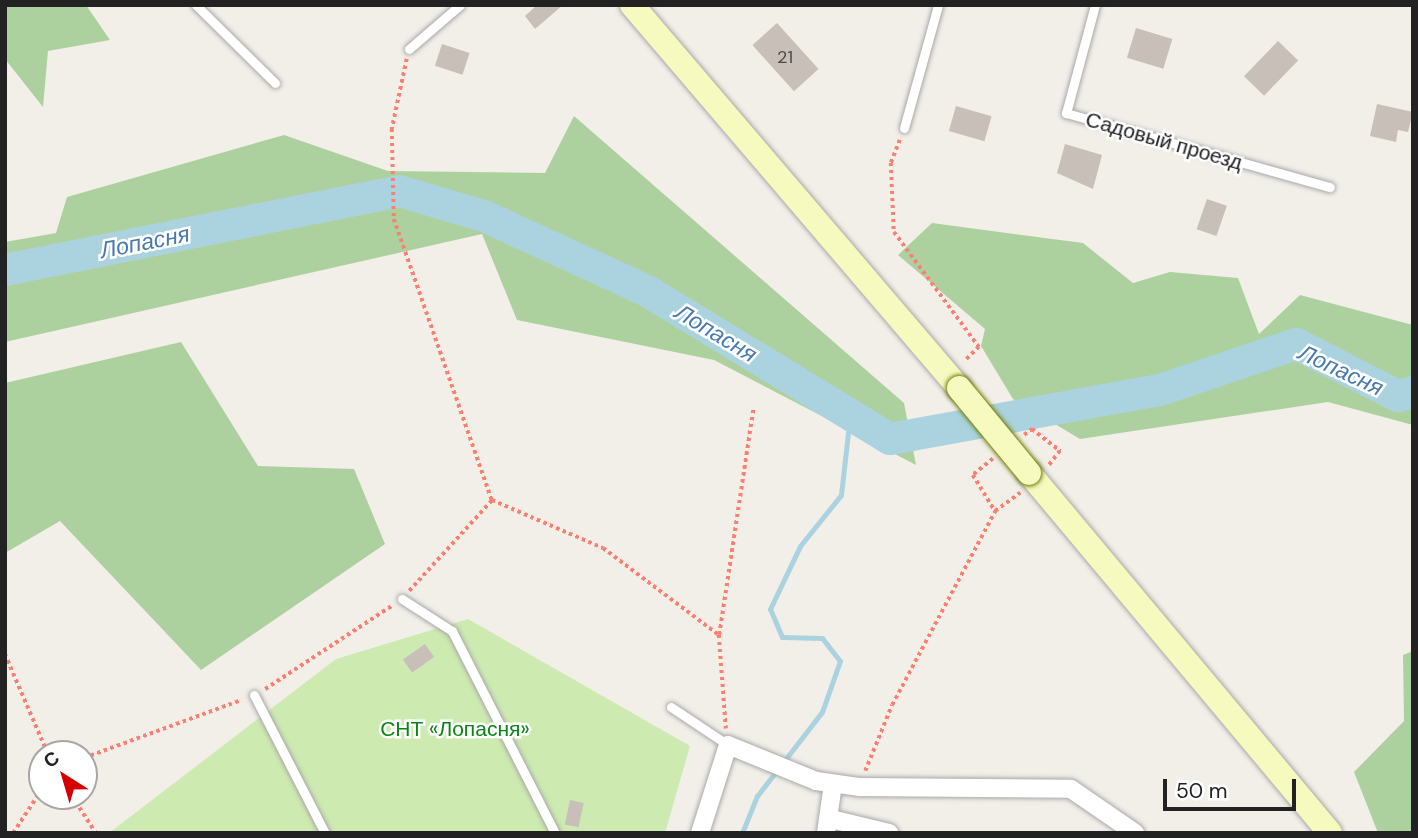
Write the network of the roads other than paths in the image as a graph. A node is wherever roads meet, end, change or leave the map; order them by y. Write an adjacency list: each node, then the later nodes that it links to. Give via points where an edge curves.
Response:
1 (196, 5): 7 (lane)
2 (460, 5): 6 (lane)
3 (632, 5): 16 (street, bridge, via 960,376 1026,482)
4 (938, 5): 8 (lane)
5 (1096, 5): 9 (lane, Садовый проезд, via 1066,113)
6 (409, 49)
7 (275, 83)
8 (904, 128)
9 (1330, 187)
10 (402, 599): 18 (lane, via 452,631)
11 (254, 695): 17 (lane)
12 (671, 707): 13 (lane)
13 (728, 745): 14 (street); 19 (street)
14 (825, 782): 15 (street); 21 (street, via 859,787 1071,789)
15 (828, 826): 20 (street)
16 (1324, 831)
17 (325, 833)
18 (555, 833)
19 (700, 833)
20 (889, 833)
21 (1135, 833)

